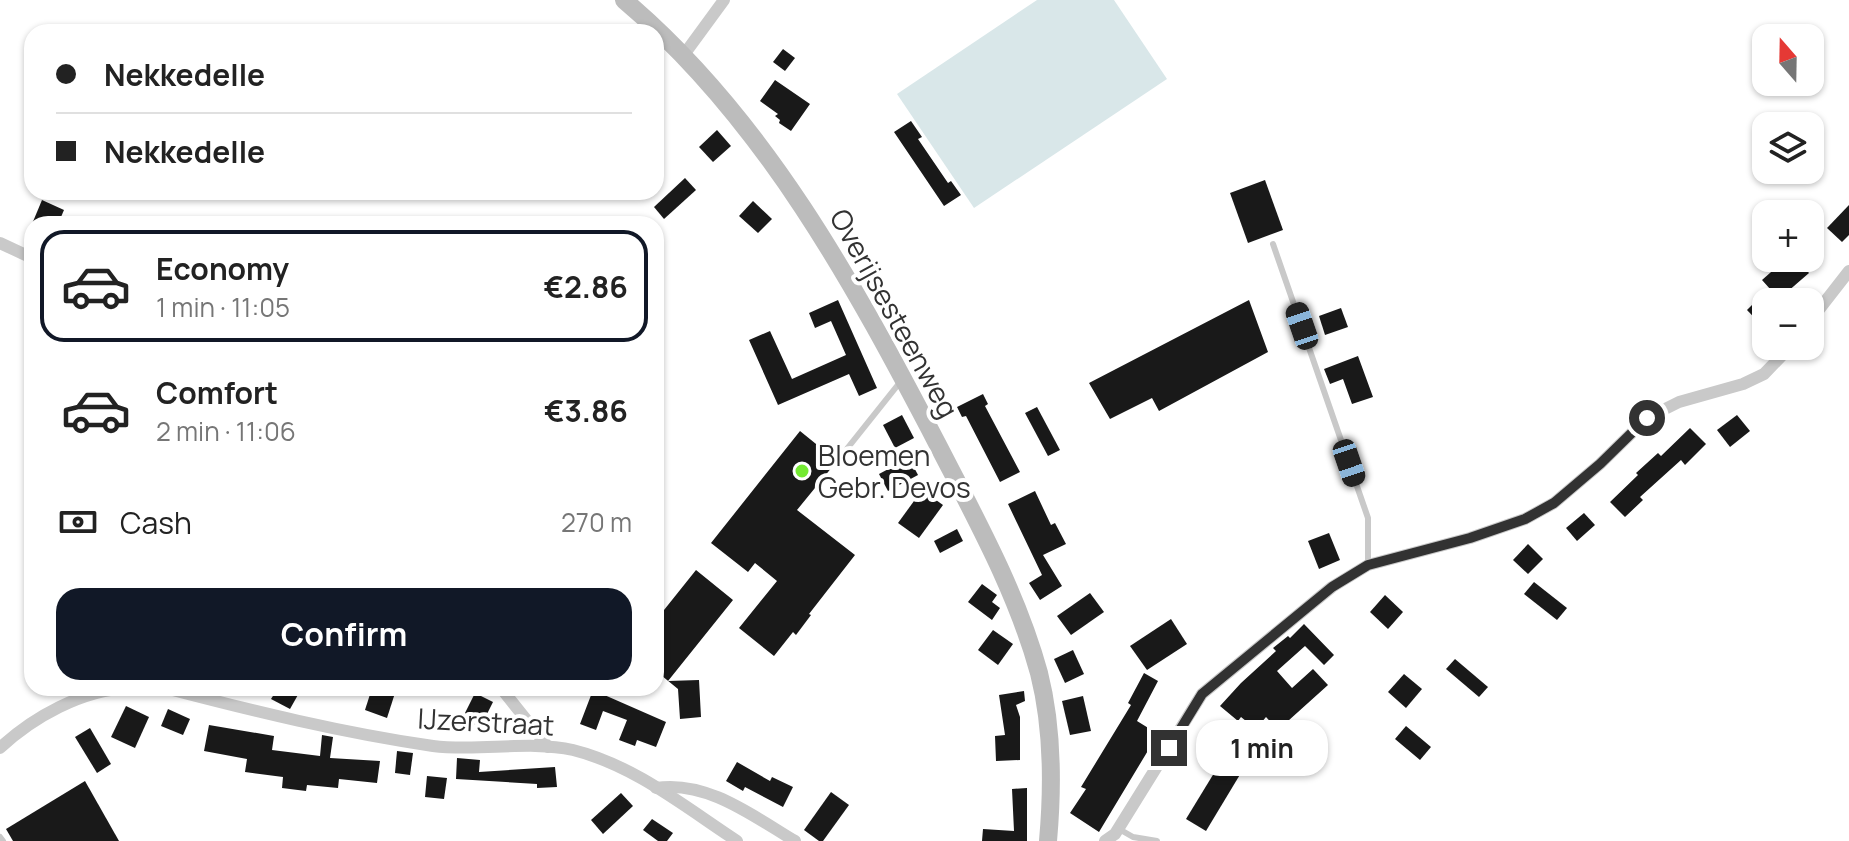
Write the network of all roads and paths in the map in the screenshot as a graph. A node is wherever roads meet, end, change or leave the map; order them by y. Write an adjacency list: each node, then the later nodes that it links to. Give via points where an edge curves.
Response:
1 (624, 0): 3 (street, Overijsesteenweg)
2 (724, 0): 5 (street)
3 (649, 24)
4 (664, 38): 5 (street, Overijsesteenweg)
5 (683, 56): 12 (street, Overijsesteenweg, via 805,209)
6 (0, 243): 8 (street)
7 (1273, 244): 14 (lane, via 1368,518)
8 (24, 254)
9 (1849, 271): 10 (street)
10 (1824, 303)
11 (1778, 360): 14 (street, via 1743,384 1679,402 1647,418 1554,503 1525,519)
12 (903, 378): 13 (lane); 24 (street, Overijsesteenweg, via 993,551 1026,630 1046,706 1052,769)
13 (842, 455)
14 (1368, 565): 21 (street, via 1332,587 1202,694)
15 (85, 696): 19 (street, via 46,714)
16 (200, 696): 18 (street, IJzerstraat, via 437,746)
17 (507, 696): 18 (street)
18 (548, 747): 20 (street, IJzerstraat, via 573,750 628,770)
19 (0, 748)
20 (656, 788): 22 (street, IJzerstraat); 23 (street, via 674,785 707,793)
21 (1118, 829): 25 (street); 26 (lane)
22 (737, 841)
23 (795, 841)
24 (1048, 841)
25 (1105, 841)
26 (1157, 841)

